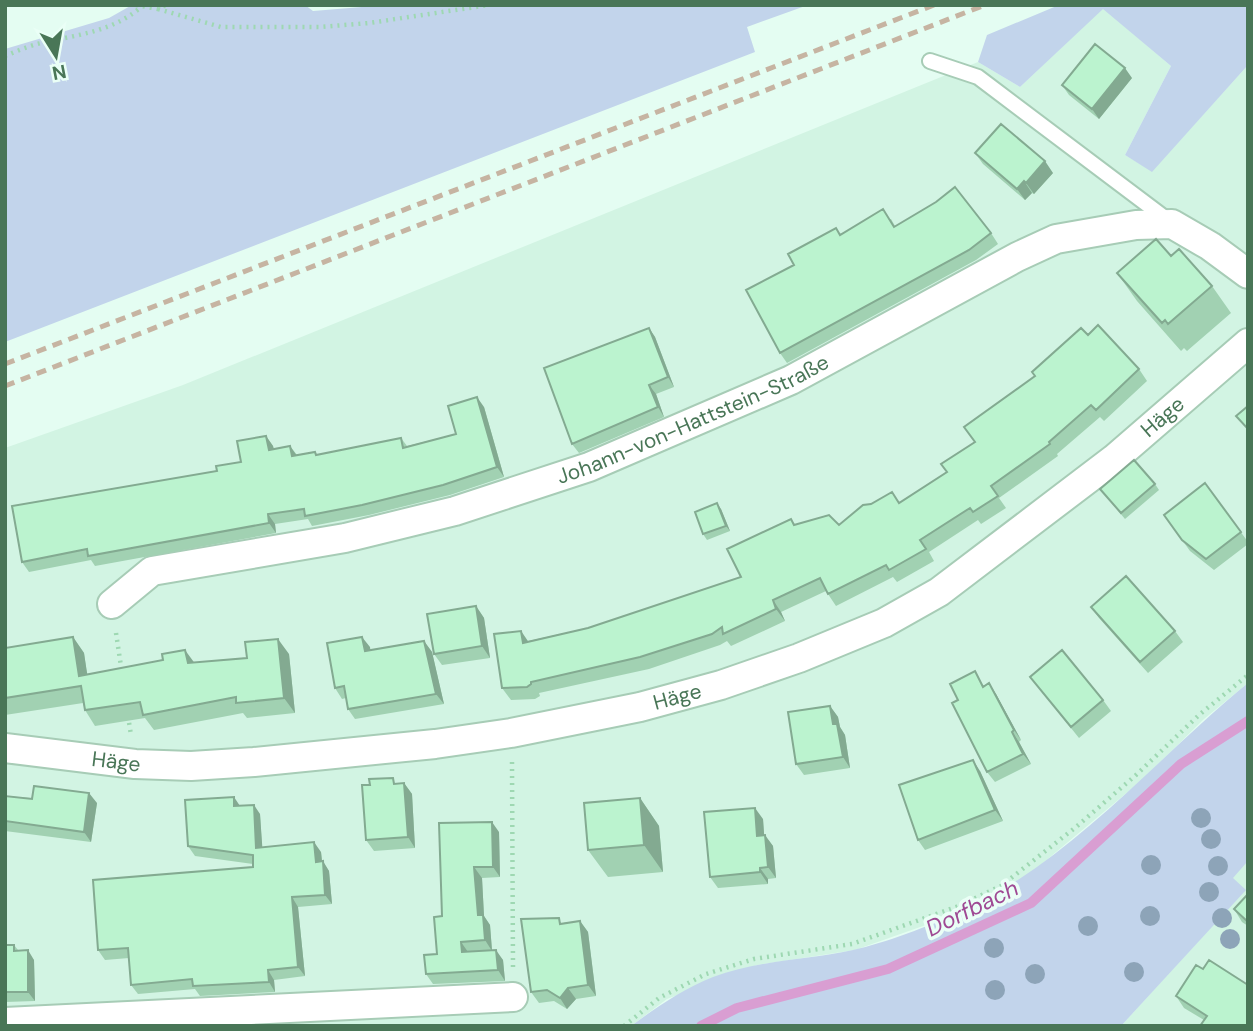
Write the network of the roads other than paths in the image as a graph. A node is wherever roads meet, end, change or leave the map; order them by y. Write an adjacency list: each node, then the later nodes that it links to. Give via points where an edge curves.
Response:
1 (930, 61): 2 (lane, via 978,77)
2 (1172, 224): 3 (street); 5 (street, Johann-von-Hattstein-Straße, via 1136,225 1056,239 791,380 589,467 455,511 357,535 152,571)
3 (1248, 274)
4 (1248, 342): 6 (street, Häge, via 1114,460 939,592 884,623 721,685 511,733 241,763 135,764)
5 (112, 604)
6 (5, 748)
7 (513, 997): 8 (street)
8 (373, 1015): 9 (street)
9 (189, 1020): 10 (street)
10 (6, 1023)

